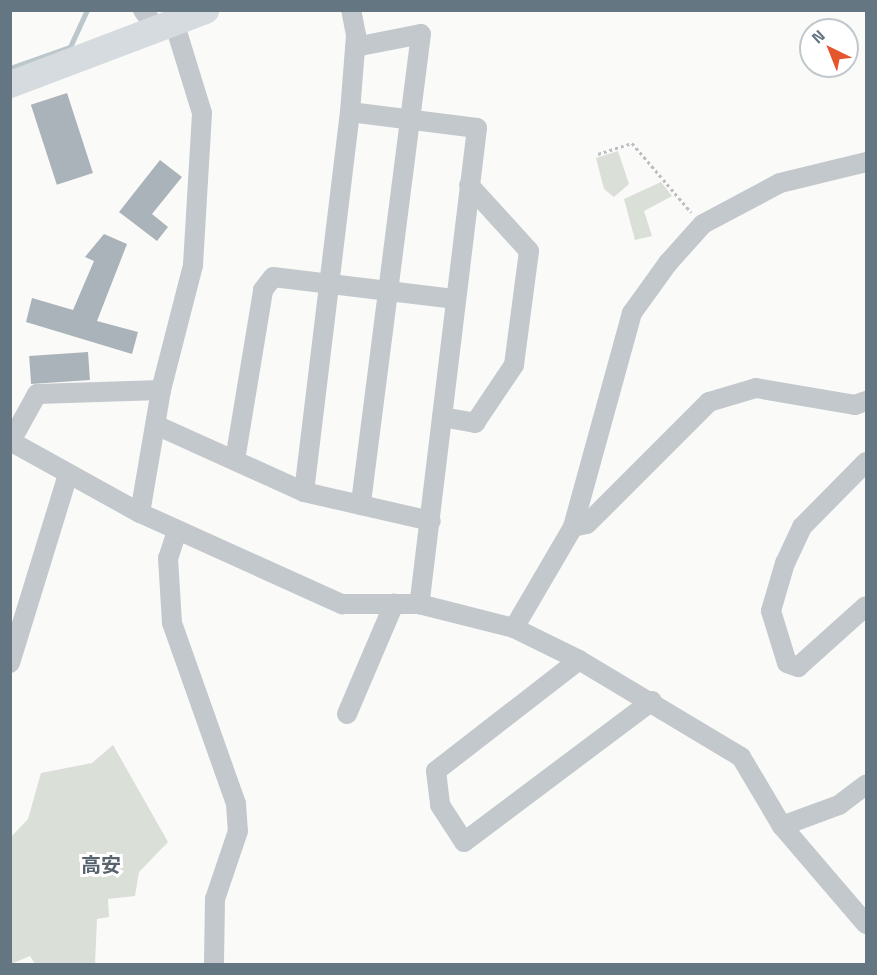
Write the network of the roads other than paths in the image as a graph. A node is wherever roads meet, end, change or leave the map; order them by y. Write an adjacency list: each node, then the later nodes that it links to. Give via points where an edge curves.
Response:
1 (205, 10): 3 (street)
2 (351, 10): 4 (street)
3 (158, 20): 5 (street); 13 (street, via 202,113 193,265)
4 (355, 47): 6 (street); 7 (street, via 421,34)
5 (10, 84)
6 (350, 112): 7 (street); 10 (street)
7 (412, 120): 9 (street, via 477,128); 11 (street)
8 (867, 162): 25 (street, via 780,183 703,224 632,313)
9 (469, 185): 12 (street); 15 (street, via 529,251 514,365 475,423)
10 (329, 284): 11 (street); 18 (street, via 273,277 262,290); 21 (street)
11 (389, 291): 12 (street); 22 (street)
12 (454, 300): 15 (street)
13 (161, 390): 16 (street); 17 (street, via 37,393)
14 (867, 401): 25 (street, via 855,405 756,388 709,402 587,524)
15 (442, 417): 24 (street)
16 (158, 426): 18 (street); 23 (street)
17 (11, 441): 20 (street)
18 (235, 460): 21 (street)
19 (867, 462): 29 (street, via 802,527 785,563 771,611 787,663 798,667)
20 (68, 475): 23 (street); 32 (street)
21 (304, 492): 22 (street)
22 (361, 505): 24 (street)
23 (140, 513): 26 (street)
24 (431, 521): 28 (street)
25 (573, 527): 30 (street)
26 (177, 531): 27 (street, via 342,604); 38 (street, via 168,558 172,623 236,804 238,831 215,899)
27 (394, 604): 28 (street); 34 (street)
28 (419, 604): 30 (street)
29 (867, 606)
30 (514, 628): 31 (street)
31 (579, 660): 33 (street); 33 (street, via 436,771 440,805 464,842)
32 (10, 663)
33 (652, 701): 36 (street, via 741,757)
34 (348, 714)
35 (867, 785): 36 (street, via 839,805)
36 (782, 826): 37 (street)
37 (867, 924)
38 (214, 964)

